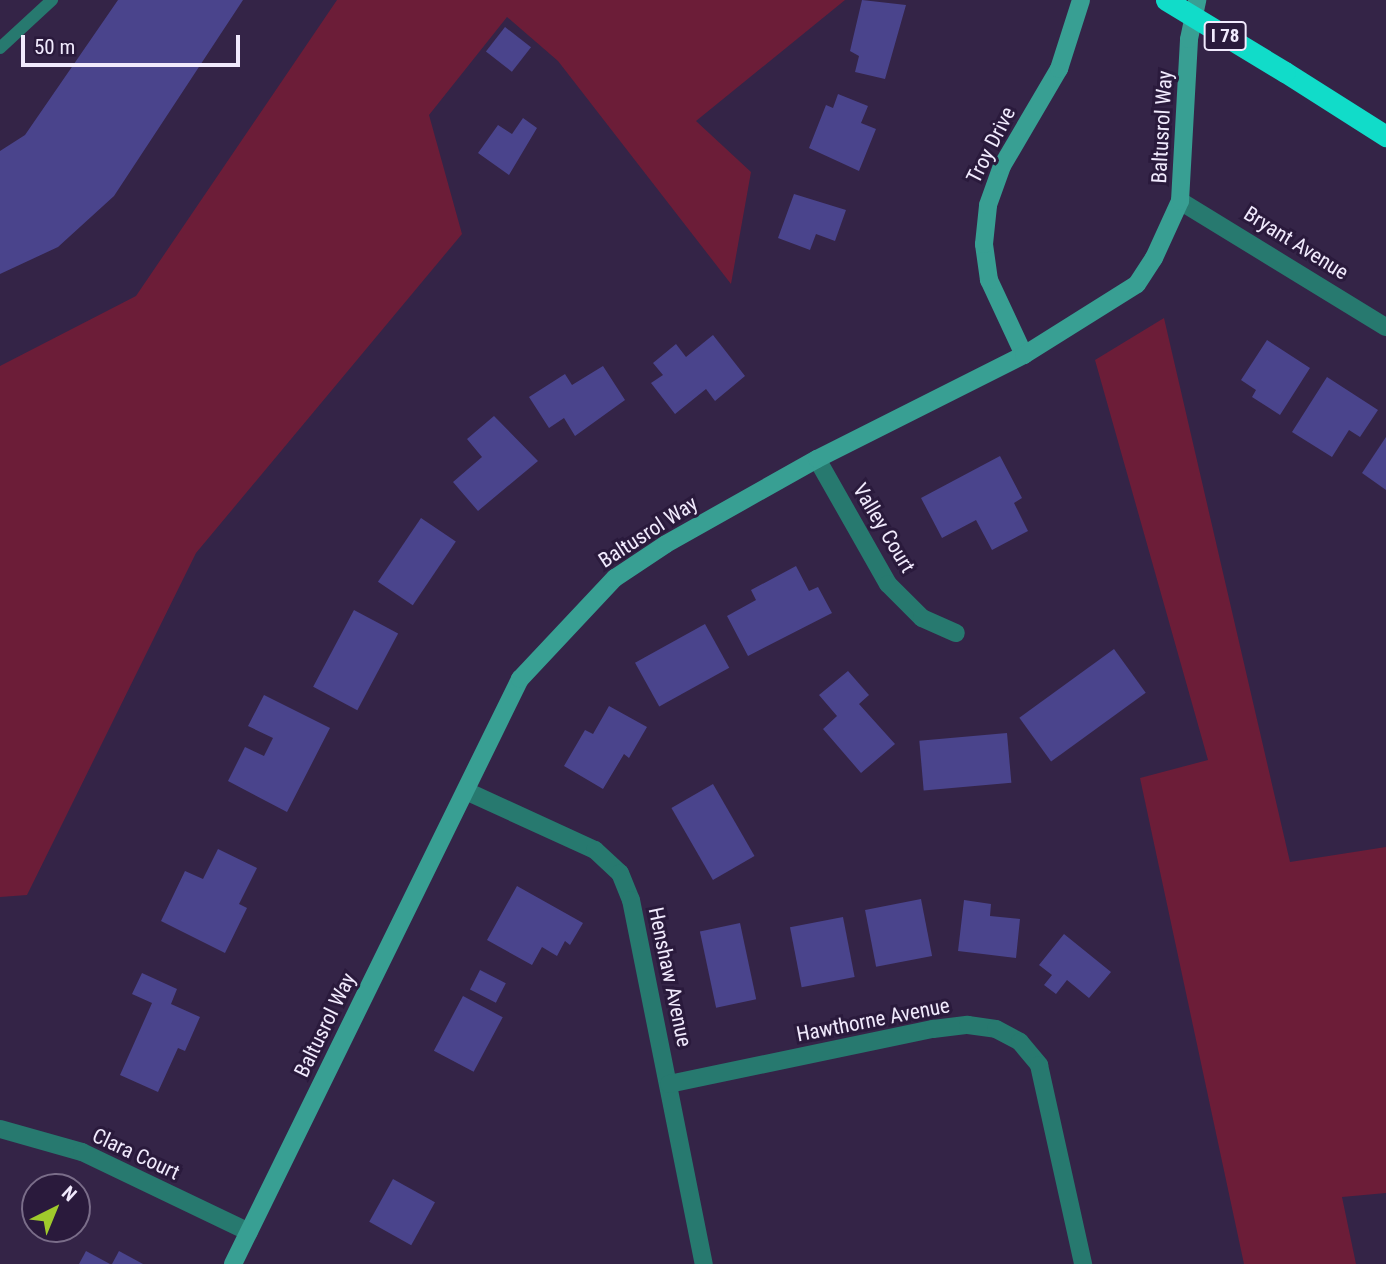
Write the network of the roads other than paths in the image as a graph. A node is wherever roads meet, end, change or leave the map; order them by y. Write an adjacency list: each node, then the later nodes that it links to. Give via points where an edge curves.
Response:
1 (52, 0): 5 (lane)
2 (1081, 0): 9 (street, Troy Drive, via 1059,69 1002,166 988,205 984,244 989,280)
3 (1166, 0): 6 (highway, I 78, bridge)
4 (1196, 0): 7 (street, Baltusrol Way, via 1189,39)
5 (0, 48)
6 (1386, 136)
7 (1181, 201): 8 (street, Bryant Avenue); 9 (street, Baltusrol Way, via 1154,258 1131,289)
8 (1386, 327)
9 (1024, 355): 10 (street, Baltusrol Way)
10 (817, 458): 11 (street, Valley Court, via 888,584 922,618); 12 (street, Baltusrol Way, via 615,578 520,679)
11 (956, 633)
12 (466, 791): 13 (street, Henshaw Avenue, via 595,850 620,873 631,900); 15 (street, Baltusrol Way)
13 (669, 1084): 17 (street, Henshaw Avenue); 18 (street, Hawthorne Avenue, via 933,1029 968,1025 996,1029 1020,1042 1039,1065)
14 (0, 1129): 15 (street, Clara Court, via 82,1152)
15 (248, 1233): 16 (street, Baltusrol Way)
16 (233, 1264)
17 (704, 1264)
18 (1083, 1264)

